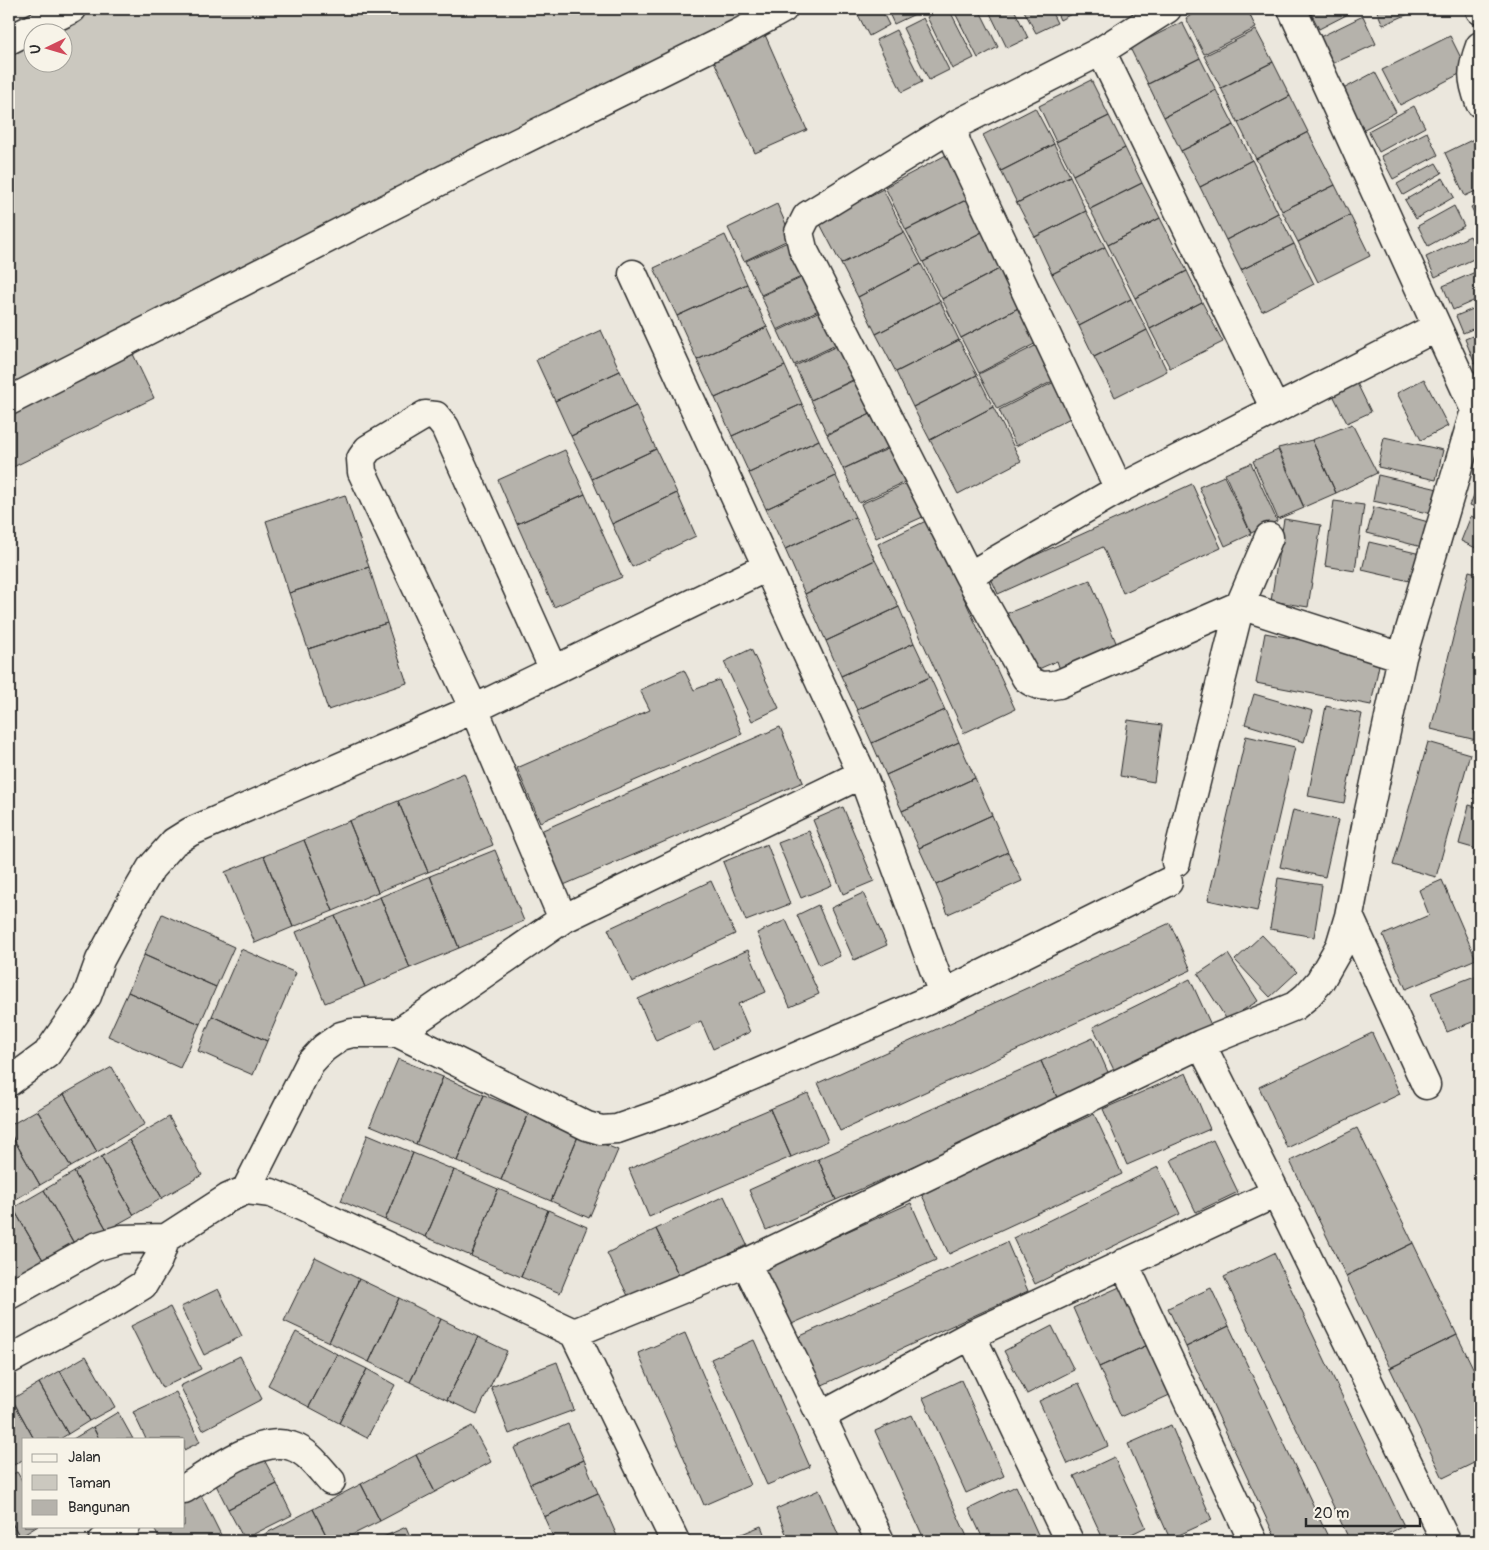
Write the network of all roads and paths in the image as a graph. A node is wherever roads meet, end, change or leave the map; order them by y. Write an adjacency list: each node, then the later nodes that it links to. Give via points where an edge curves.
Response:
1 (72, 9): 5 (main road)
2 (783, 9): 12 (main road)
3 (1167, 9): 7 (main road)
4 (1292, 9): 11 (main road)
5 (9, 40)
6 (1480, 46): 8 (main road, via 1472,67 1474,88)
7 (1101, 51): 9 (main road); 13 (main road)
8 (1480, 103)
9 (959, 123): 15 (main road, via 954,135 957,145); 18 (main road, via 807,216 798,232 803,249)
10 (633, 274): 17 (main road)
11 (1437, 327): 13 (main road); 14 (main road)
12 (9, 401)
13 (1275, 409): 15 (main road)
14 (1478, 410): 20 (main road)
15 (1119, 489): 18 (main road)
16 (1269, 537): 19 (main road)
17 (768, 567): 21 (main road); 23 (main road)
18 (969, 576): 19 (main road, via 1020,669 1030,681 1040,686 1059,684)
19 (1240, 605): 20 (main road); 26 (main road, via 1172,872)
20 (1402, 657): 24 (main road)
21 (554, 670): 22 (main road); 22 (main road, via 445,427 436,416 425,415 368,449 361,459 362,469)
22 (474, 709): 25 (main road); 29 (main road, via 190,832 174,842 134,897 100,960 87,996 48,1054)
23 (862, 774): 25 (main road); 26 (main road)
24 (1349, 916): 28 (main road, via 1340,946 1307,996 1294,1006); 30 (main road)
25 (563, 919): 27 (main road)
26 (943, 994): 27 (main road, via 674,1109 622,1128 604,1131)
27 (398, 1034): 31 (main road, via 352,1032 324,1048 301,1078)
28 (1201, 1044): 32 (main road); 34 (main road)
29 (9, 1082)
30 (1426, 1085)
31 (246, 1190): 33 (main road); 37 (main road, via 271,1193 288,1200)
32 (1276, 1193): 35 (main road); 49 (main road)
33 (166, 1238): 36 (main road, via 122,1239 95,1247); 39 (main road, via 143,1285)
34 (746, 1263): 37 (main road); 40 (main road)
35 (1124, 1263): 38 (main road); 48 (main road)
36 (9, 1295)
37 (574, 1333): 45 (main road)
38 (971, 1335): 40 (main road); 47 (main road)
39 (9, 1360)
40 (821, 1416): 46 (main road)
41 (331, 1481): 42 (main road, via 307,1456 292,1446 275,1443 258,1446)
42 (185, 1488)
43 (123, 1528): 44 (main road)
44 (102, 1541)
45 (675, 1541)
46 (880, 1541)
47 (1069, 1541)
48 (1253, 1541)
49 (1446, 1541)

